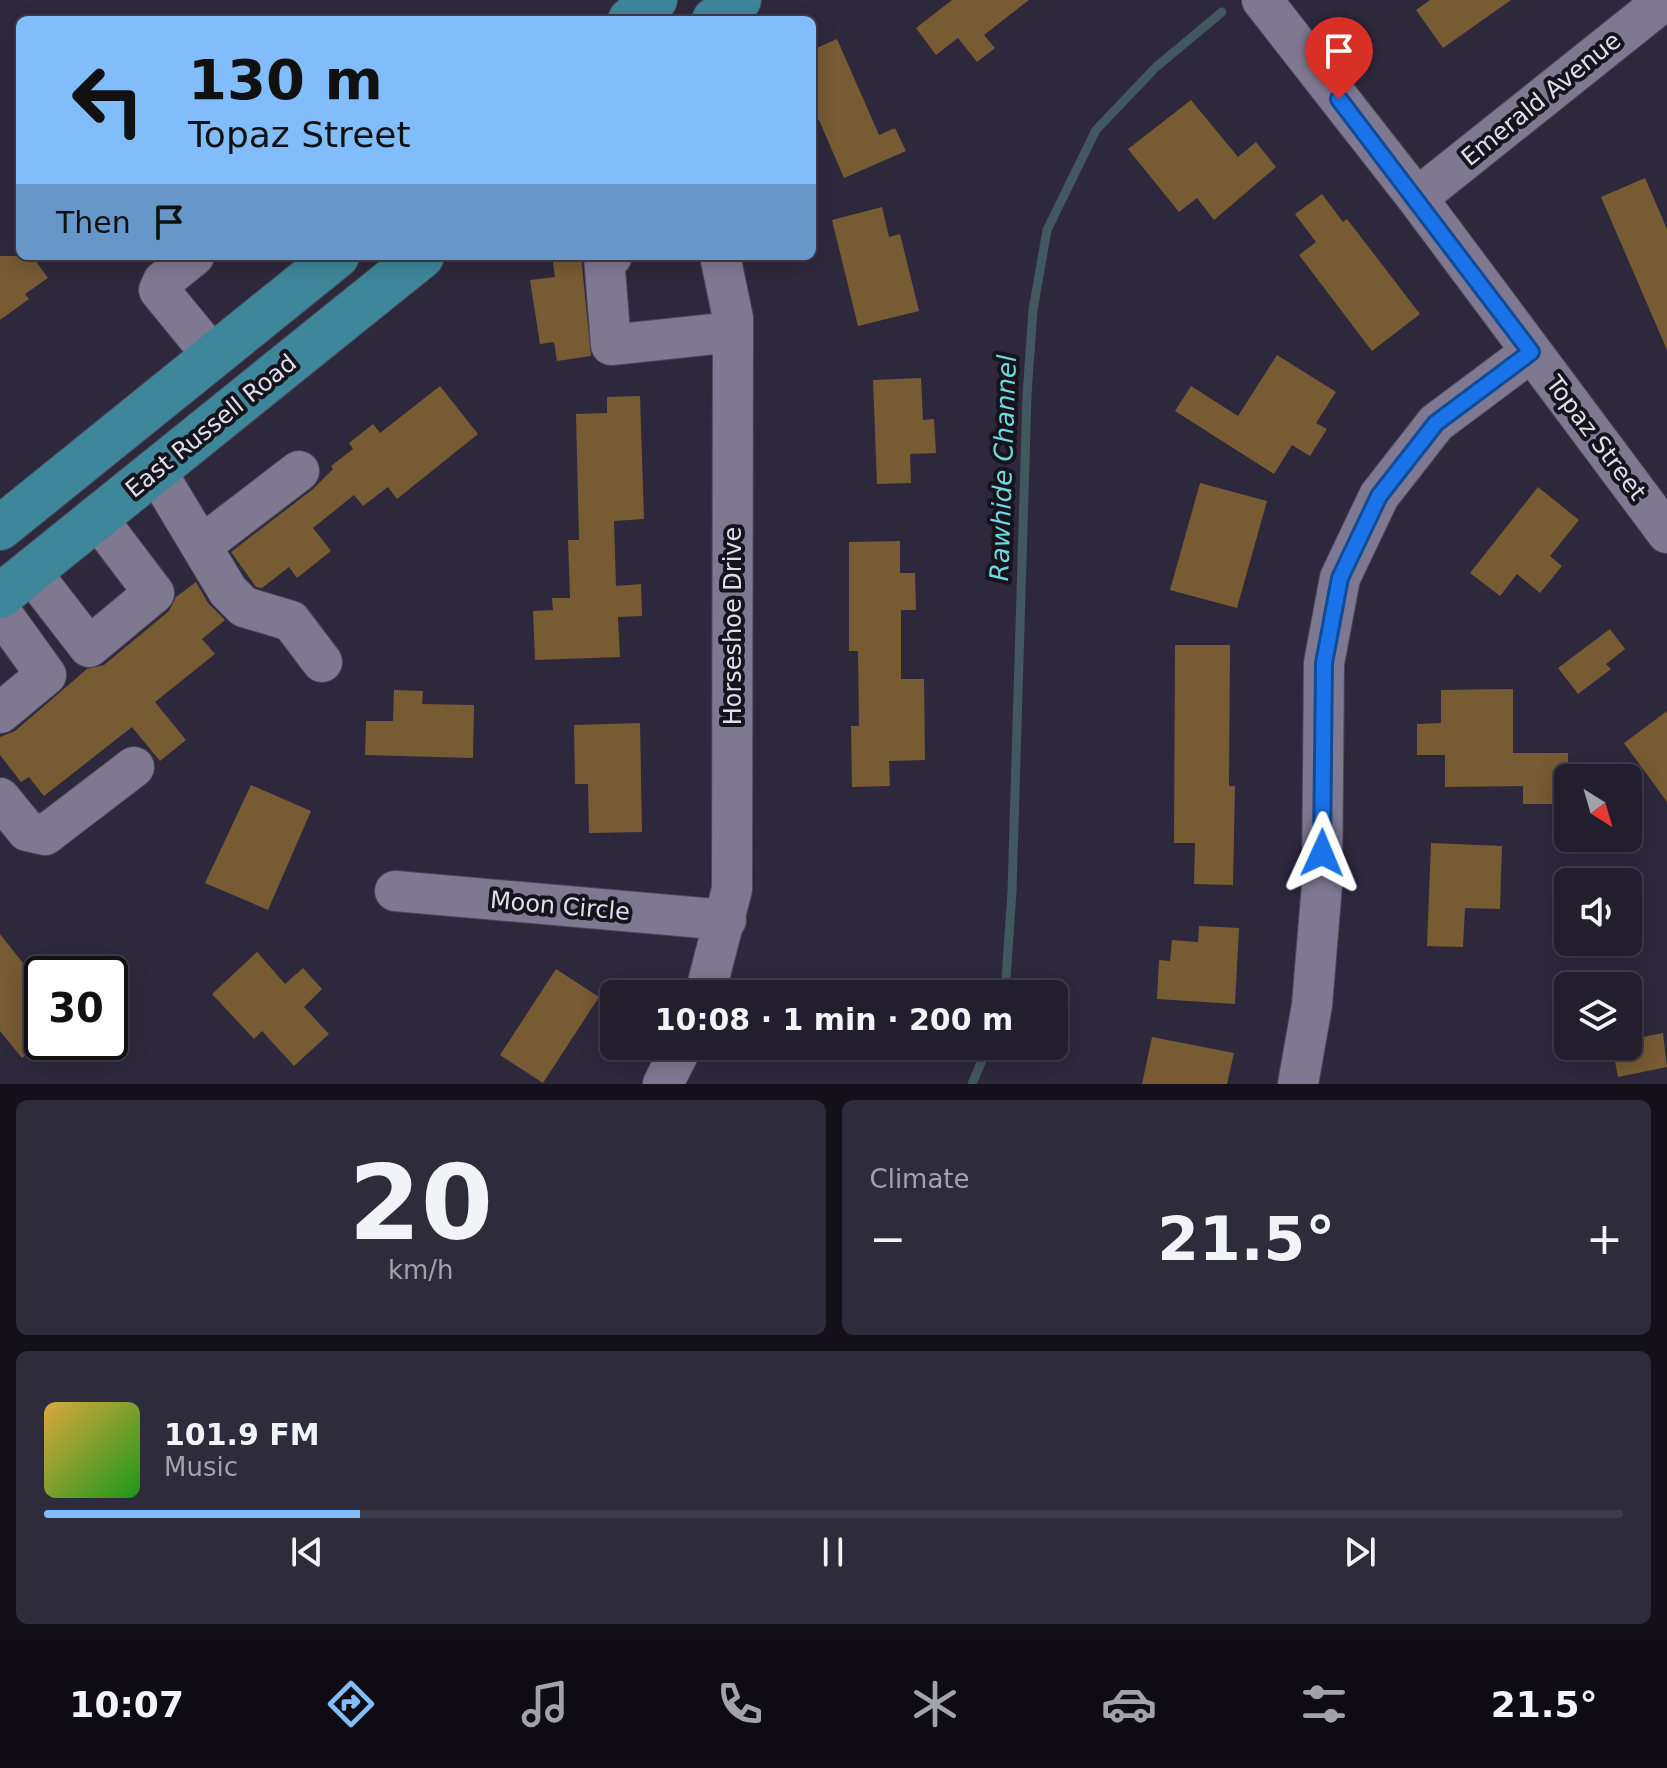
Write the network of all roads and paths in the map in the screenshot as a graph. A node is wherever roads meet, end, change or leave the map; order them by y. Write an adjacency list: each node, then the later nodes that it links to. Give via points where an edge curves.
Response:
1 (655, 0): 5 (main road)
2 (739, 0): 6 (main road)
3 (1262, 0): 7 (street, Topaz Street)
4 (1665, 0): 7 (street, Emerald Avenue)
5 (635, 16)
6 (719, 16)
7 (1417, 198): 14 (street, Topaz Street)
8 (189, 260): 15 (street, via 159,290)
9 (332, 260): 15 (main road)
10 (417, 260): 16 (main road, East Russell Road)
11 (604, 260): 13 (street, via 611,345)
12 (721, 260): 13 (street, Horseshoe Drive)
13 (733, 332): 29 (street, Horseshoe Drive, via 732,889)
14 (1531, 352): 20 (street, Topaz Street); 33 (street, via 1436,423 1379,496 1340,578 1324,663 1322,885 1312,1005)
15 (213, 356): 19 (main road)
16 (156, 471): 18 (main road, East Russell Road); 21 (street)
17 (299, 471): 21 (street)
18 (97, 518): 22 (main road, East Russell Road); 22 (street, via 154,593 89,647)
19 (0, 528)
20 (1667, 533)
21 (201, 546): 24 (street, via 244,607 291,621)
22 (15, 584)
23 (0, 611): 25 (street, via 46,675)
24 (322, 662)
25 (0, 713)
26 (134, 767): 27 (street, via 45,835 27,831)
27 (0, 798)
28 (395, 891): 29 (street, Moon Circle)
29 (726, 920): 30 (street, Horseshoe Drive)
30 (709, 980)
31 (675, 1060): 32 (street)
32 (663, 1084)
33 (1298, 1084)

